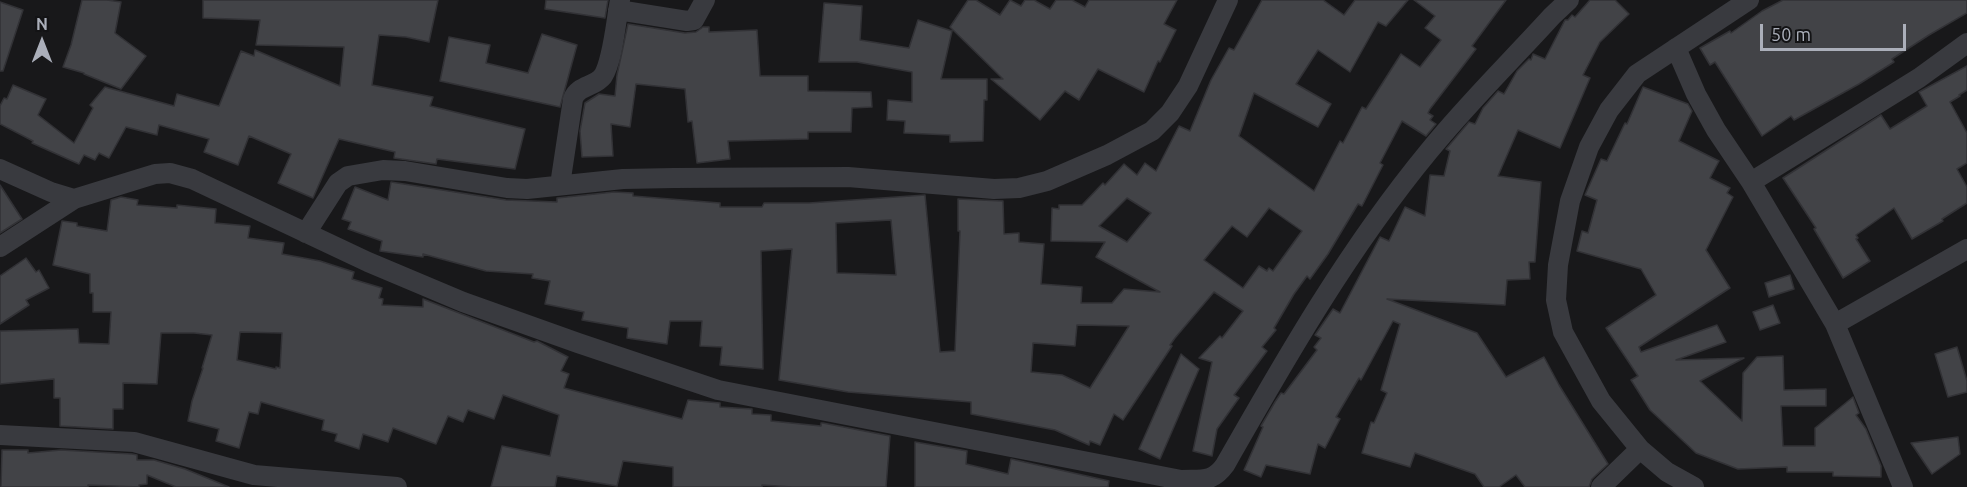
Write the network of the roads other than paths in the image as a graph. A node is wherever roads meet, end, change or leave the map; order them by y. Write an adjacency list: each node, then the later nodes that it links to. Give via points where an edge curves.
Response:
1 (705, 0): 5 (street, via 694,20 687,21)
2 (1228, 0): 10 (street, via 1188,86 1152,131 1047,181 993,189 848,177 623,179)
3 (1569, 0): 18 (street, via 1429,151 1362,239 1295,341 1225,465)
4 (1749, 0): 7 (street)
5 (619, 5): 10 (street, via 602,76 578,91 573,99)
6 (1967, 43): 9 (street, via 1919,78)
7 (1676, 48): 9 (street, via 1716,130); 17 (street, via 1637,74 1589,147 1570,201 1558,265 1556,300 1563,332 1601,401)
8 (0, 169): 11 (street)
9 (1751, 182): 15 (street)
10 (560, 185): 12 (street, via 507,188 405,171 365,171 338,183)
11 (74, 198): 12 (street, via 170,173 192,179); 13 (street)
12 (306, 233): 18 (street, via 463,302 718,390 1181,480)
13 (0, 247)
14 (1967, 249): 15 (street)
15 (1835, 324): 25 (street)
16 (0, 435): 19 (street, via 134,442)
17 (1640, 449): 23 (street); 24 (street, via 1667,472)
18 (1213, 478): 22 (street)
19 (258, 481): 20 (street)
20 (298, 483): 21 (street)
21 (391, 487)
22 (1231, 487)
23 (1601, 487)
24 (1694, 487)
25 (1903, 487)

